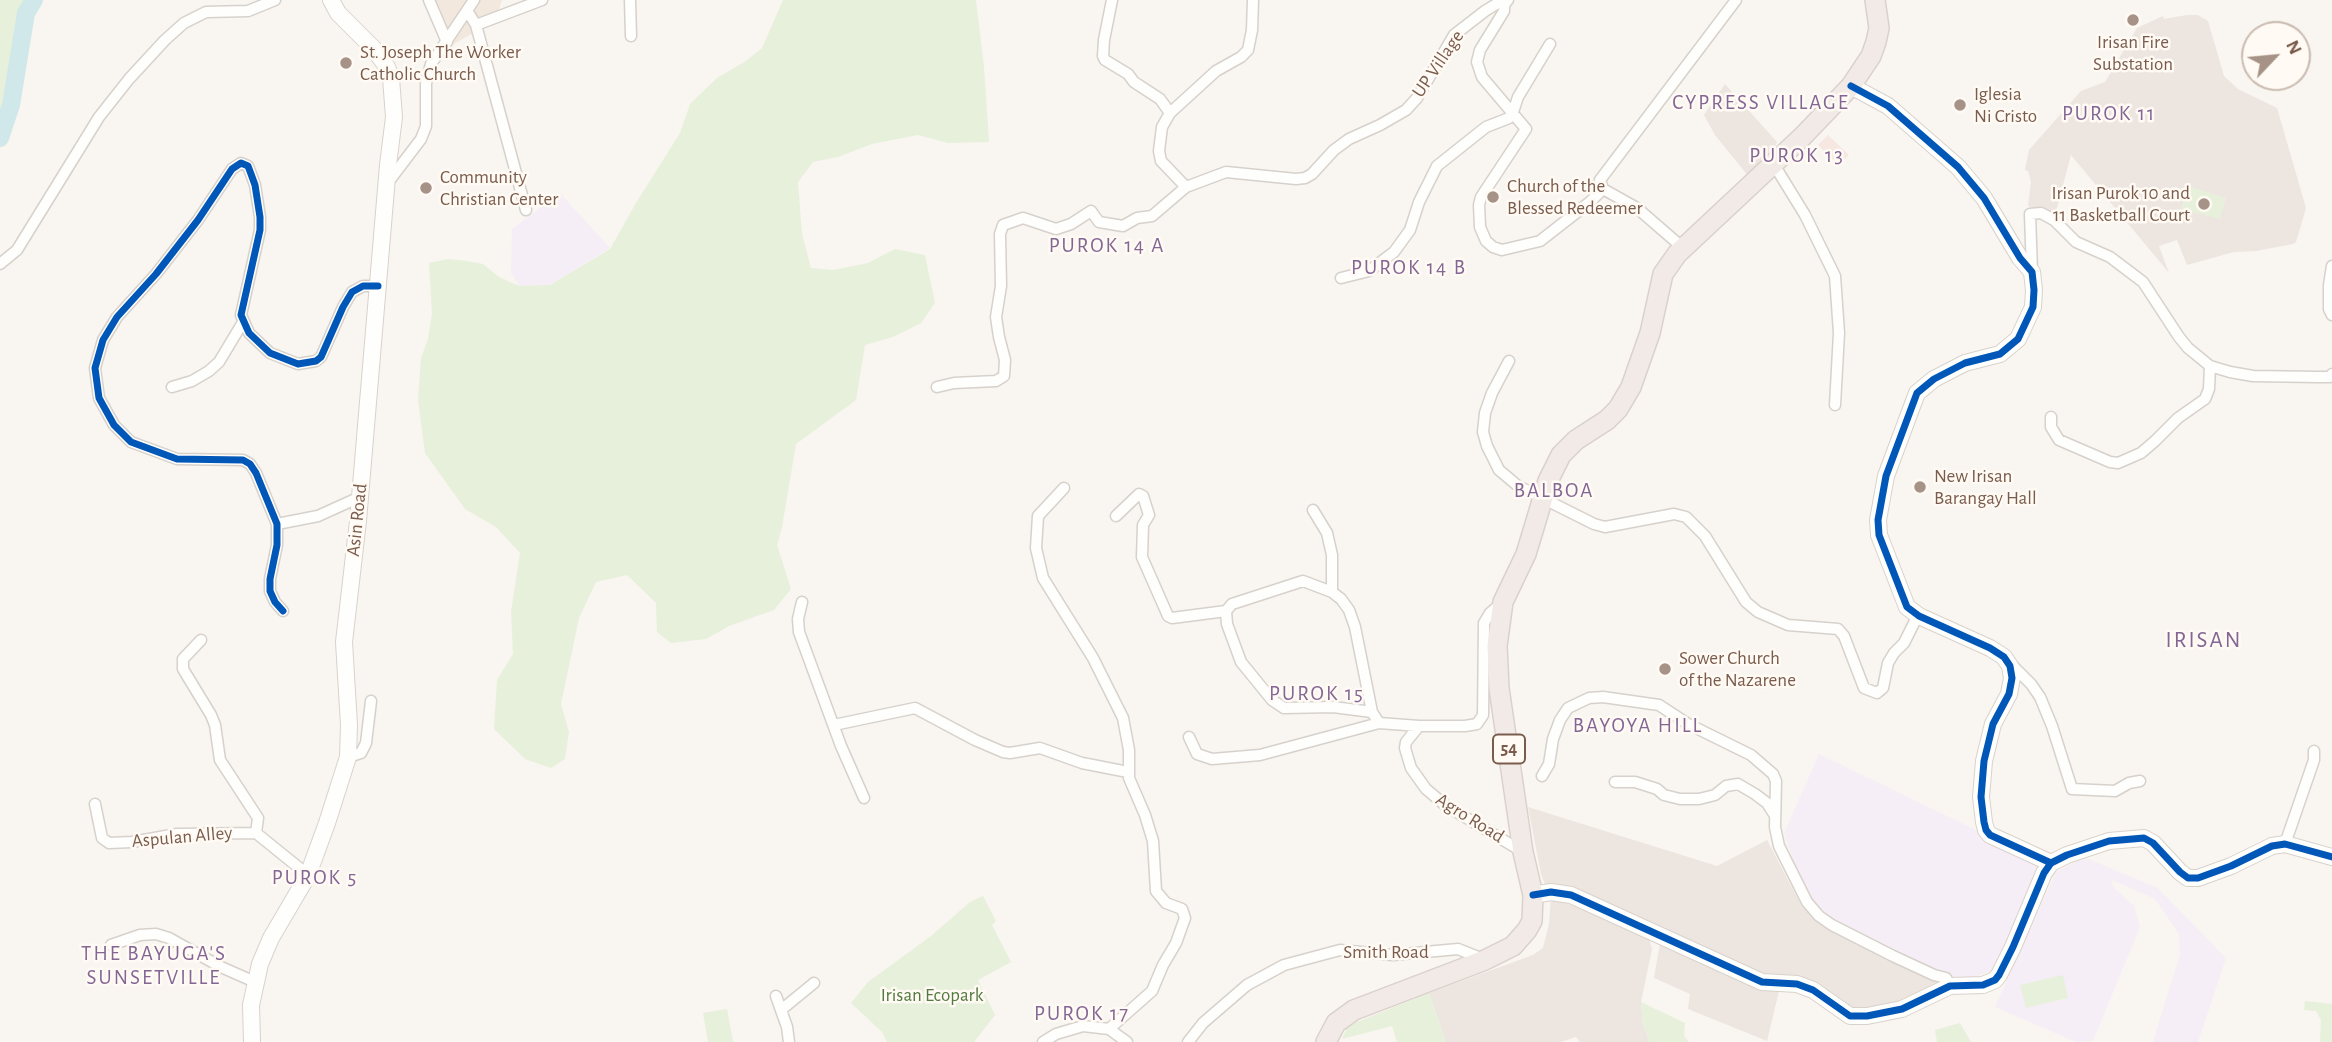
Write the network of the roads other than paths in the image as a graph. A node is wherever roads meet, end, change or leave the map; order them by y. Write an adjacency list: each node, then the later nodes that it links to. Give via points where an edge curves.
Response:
1 (275, 0): 26 (street, via 248,10 206,12 165,40 99,117 17,250)
2 (331, 0): 21 (street, Asin Road, via 382,58 391,78 394,117)
3 (429, 0): 15 (street)
4 (474, 0): 12 (street)
5 (542, 0): 13 (street)
6 (630, 0): 14 (street)
7 (1112, 0): 19 (street, via 1105,60 1160,99)
8 (1253, 0): 19 (street, via 1248,50 1216,71)
9 (1736, 0): 23 (street, via 1600,180)
10 (1875, 0): 17 (highway, 54, via 1876,42)
11 (1506, 2): 18 (street, via 1477,62 1482,77); 22 (street, UP Village, via 1485,11 1454,35 1406,110 1349,139 1312,174 1296,179 1226,172)
12 (468, 12): 13 (street); 15 (street)
13 (477, 25): 24 (street)
14 (631, 36)
15 (447, 42): 21 (street, via 428,74 426,126 421,139)
16 (1550, 44): 18 (street)
17 (1851, 86): 20 (highway, 54); 28 (street, via 1888,106 1958,167)
18 (1513, 112): 23 (street, via 1526,129 1479,205 1483,236 1493,247 1502,250 1540,241); 29 (street, via 1437,166 1410,230 1394,252 1369,271)
19 (1170, 113): 22 (street, via 1162,127 1161,161)
20 (1773, 163): 25 (highway, 54); 38 (street, via 1835,276 1839,333)
21 (386, 185): 30 (street, Asin Road)
22 (1186, 187): 37 (street, UP Village, via 1152,216 1123,226 1099,222 1091,211 1056,229 1023,218 1003,225 996,317 1004,376 996,381)
23 (1603, 188): 25 (street, via 1637,208)
24 (526, 210)
25 (1682, 247): 42 (highway, 54, via 1663,274 1631,387 1607,420 1561,455)
26 (0, 264)
27 (2332, 266): 31 (street)
28 (2032, 272): 34 (street, via 2030,214 2041,214 2076,242 2110,257 2143,282 2184,342); 51 (street, via 2033,307 2018,339 2000,354 1965,363 1934,379 1917,393 1909,412 1886,477 1878,520 1891,568)
29 (1341, 278)
30 (378, 286): 32 (street, via 352,292 321,357 307,364 270,353); 41 (street, Asin Road)
31 (2332, 315)
32 (243, 322): 36 (street, via 209,372); 45 (street, via 242,306 260,217 255,185 248,166 241,163 117,317 103,340 96,380 104,410 131,442 177,459 243,460 250,464)
33 (1509, 361): 42 (street, via 1492,393 1483,432 1499,470 1518,486)
34 (2210, 366): 35 (street, via 2253,376); 39 (street, via 2205,399 2141,453 2118,463 2059,440)
35 (2332, 374)
36 (172, 387)
37 (937, 387)
38 (1835, 405)
39 (2051, 417)
40 (1064, 488): 62 (street, via 1038,516 1039,563 1049,589 1120,710 1129,750)
41 (360, 497): 45 (street, via 318,516); 61 (street, Asin Road, via 344,642)
42 (1543, 497): 48 (highway, 54, via 1526,554); 51 (street, via 1605,527 1674,514 1686,517 1705,536 1746,602 1788,625 1838,629 1864,688 1877,693 1883,688 1888,663 1916,619)
43 (1313, 510): 46 (street, via 1327,533)
44 (1116, 516): 50 (street, via 1139,494 1143,496 1149,515 1143,525 1142,557 1168,616)
45 (277, 524): 49 (street, via 270,591)
46 (1332, 592): 50 (street, via 1303,581 1232,604); 55 (street, via 1349,610 1355,627)
47 (802, 602): 57 (street, via 799,632)
48 (1503, 602): 58 (street, via 1484,623 1483,715 1477,724); 71 (highway, 54, via 1497,646 1499,688)
49 (283, 611)
50 (1226, 611): 55 (street, via 1241,662 1272,700 1284,708)
51 (1912, 611): 53 (street)
52 (201, 640): 69 (street, Aspulan Alley, via 183,659 183,669 215,725 220,761 256,813)
53 (2008, 661): 64 (street, via 2040,697 2072,789 2115,791); 73 (street, via 2012,684 1993,724 1984,761 1984,822 1990,835)
54 (371, 701): 61 (street, via 366,743 361,753)
55 (1372, 712): 56 (street)
56 (1379, 723): 58 (street); 59 (street, via 1260,755 1212,759 1196,754)
57 (834, 725): 62 (street, via 915,708 1003,752 1040,748); 66 (street)
58 (1419, 726): 71 (street, Agro Road, via 1405,748 1411,768 1426,789)
59 (1189, 737)
60 (2314, 751): 70 (street)
61 (348, 757): 74 (street, Asin Road)
62 (1128, 772): 83 (street, via 1153,842 1156,891 1166,903 1182,909 1185,918 1152,991)
63 (1542, 776): 68 (street, via 1568,708 1589,698 1642,702 1659,705 1751,755 1776,781)
64 (2140, 781)
65 (1615, 782): 68 (street, via 1635,782 1664,795 1689,799 1715,795 1738,784 1767,803)
66 (864, 798)
67 (95, 804): 69 (street, Aspulan Alley, via 102,838 109,843 177,834)
68 (1774, 814): 80 (street, via 1779,846 1819,916 1946,978)
69 (256, 833): 74 (street, Aspulan Alley)
70 (2285, 844): 72 (street); 73 (street, via 2198,878 2188,878 2144,838 2109,841)
71 (1523, 852): 75 (highway, 54)
72 (2332, 857)
73 (2051, 863): 80 (street, via 1999,975 1983,985)
74 (308, 875): 78 (street, Asin Road, via 271,938)
75 (1533, 894): 77 (highway, 54, via 1534,915 1527,930 1513,946); 80 (street, via 1572,895 1762,982 1813,990 1850,1016 1902,1009)
76 (111, 945): 78 (street, via 140,935 169,937)
77 (1485, 960): 88 (street, Smith Road, via 1458,950 1393,955 1340,950 1284,965 1232,997); 89 (highway, 54, via 1354,1010 1336,1023)
78 (255, 982): 84 (street, Asin Road)
79 (814, 984): 82 (street)
80 (1950, 986)
81 (776, 996): 82 (street)
82 (781, 1010): 85 (street)
83 (1109, 1029): 86 (street, via 1072,1028); 87 (street)
84 (252, 1042)
85 (789, 1042)
86 (1043, 1042)
87 (1127, 1042)
88 (1188, 1042)
89 (1326, 1042)

